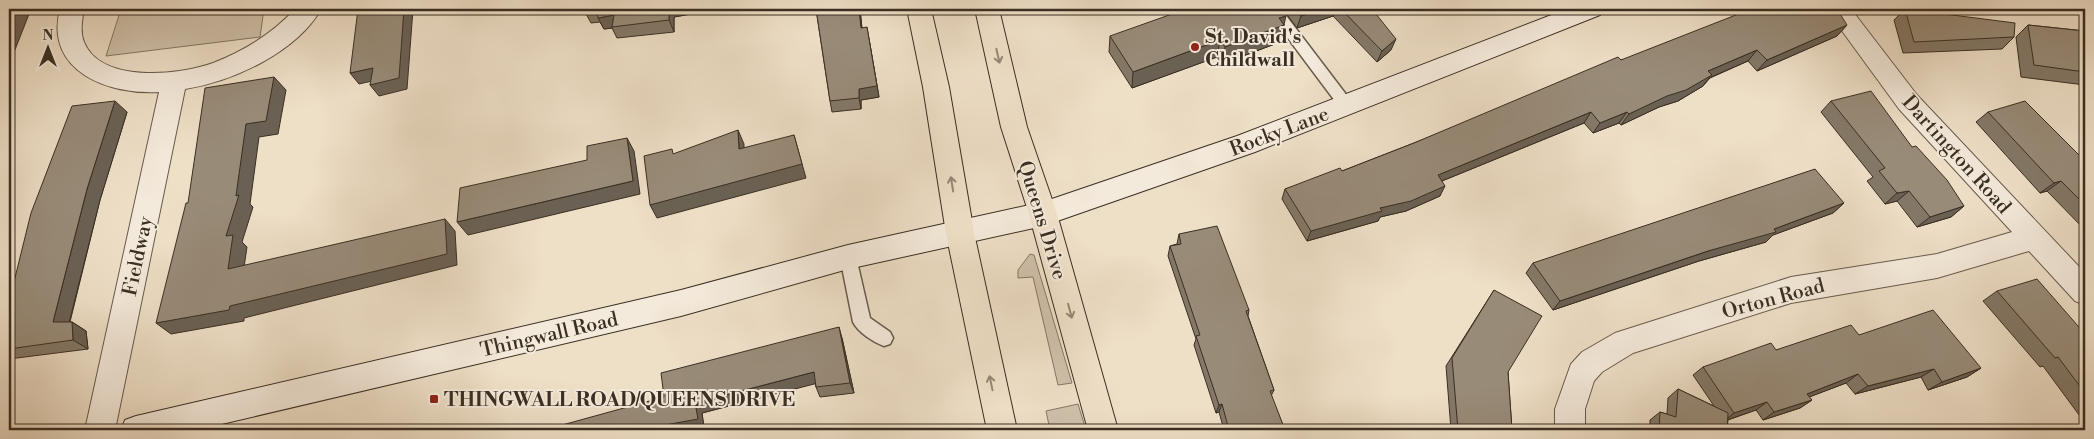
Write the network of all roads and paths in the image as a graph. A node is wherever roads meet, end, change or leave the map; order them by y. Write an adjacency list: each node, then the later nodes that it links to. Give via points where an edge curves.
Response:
1 (72, 9): 8 (street, via 68,22 74,50 95,71 130,82)
2 (309, 9): 8 (street, via 293,27 259,53 218,72)
3 (918, 9): 11 (highway, one-way to 3, via 936,87)
4 (987, 9): 10 (highway, Queens Drive, one-way to 10, via 1014,127)
5 (1273, 9): 9 (lane)
6 (1591, 9): 9 (street, Rocky Lane)
7 (1838, 9): 12 (street, Dartington Road, via 1908,102)
8 (174, 82): 16 (street, Fieldway)
9 (1346, 105): 10 (street, Rocky Lane, via 1237,147)
10 (1043, 214): 11 (street, Rocky Lane); 19 (highway, Queens Drive, one-way to 19)
11 (960, 232): 13 (street, Thingwall Road); 18 (highway, one-way to 11)
12 (2034, 238): 14 (street, Dartington Road); 20 (street, Orton Road, via 1937,266 1792,290 1625,342 1592,362 1582,374 1570,409)
13 (848, 257): 15 (lane, via 862,322); 17 (street, Thingwall Road, via 682,303)
14 (2085, 292)
15 (884, 338)
16 (100, 430)
17 (136, 430)
18 (1002, 430)
19 (1103, 430)
20 (1570, 430)

